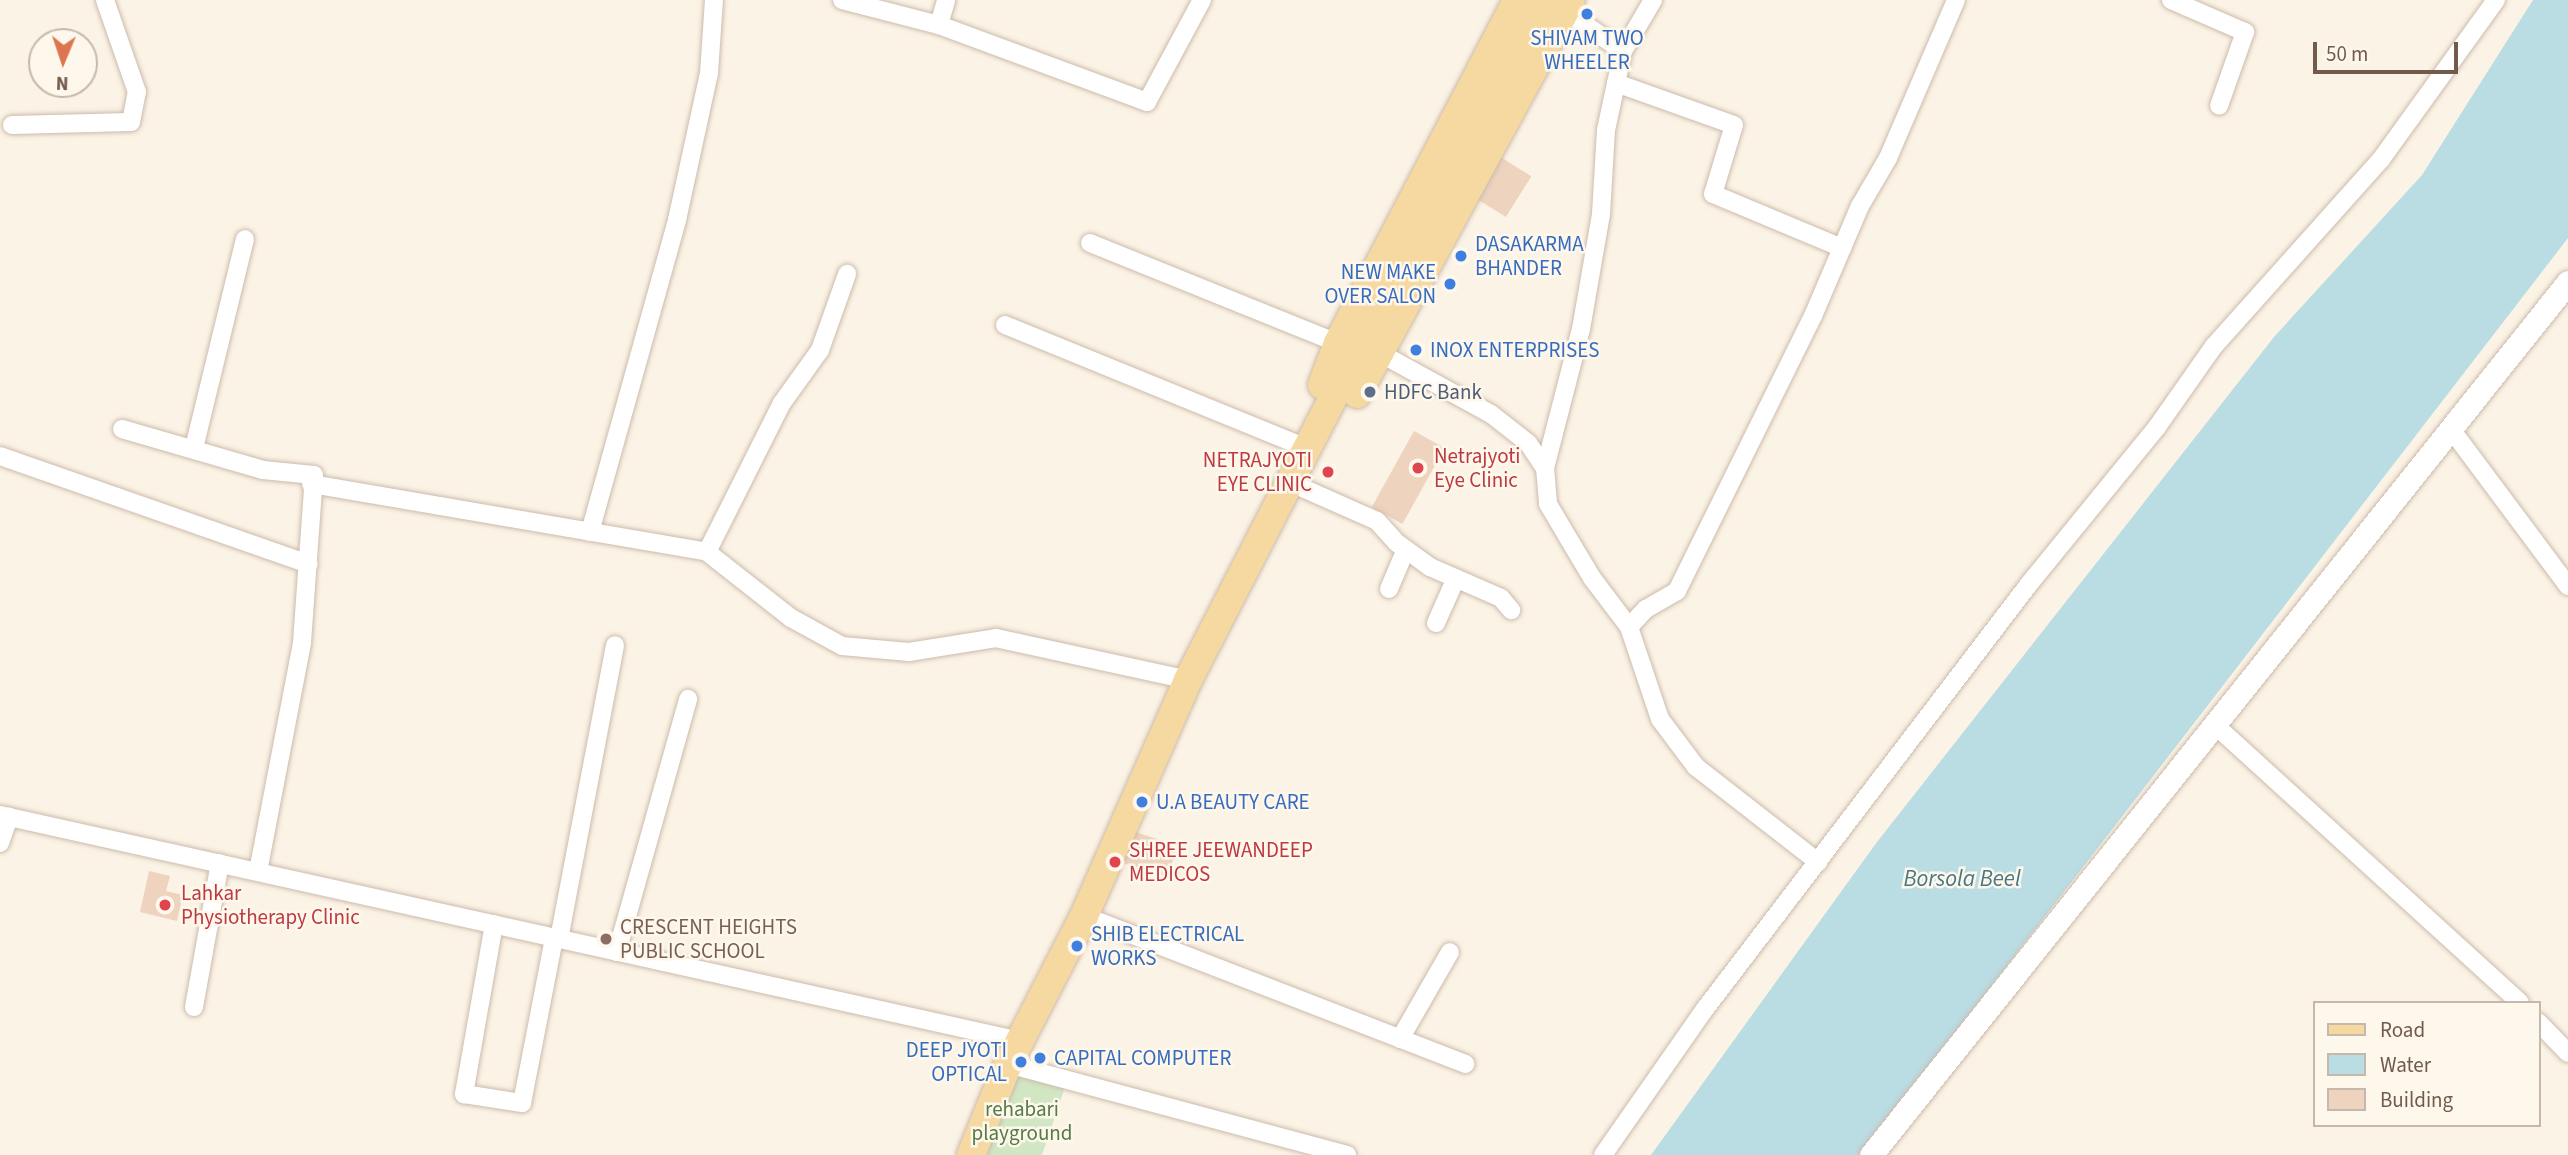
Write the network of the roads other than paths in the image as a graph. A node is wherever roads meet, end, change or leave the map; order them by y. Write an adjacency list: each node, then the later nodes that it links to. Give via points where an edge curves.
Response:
1 (105, 0): 16 (street, via 137,92 131,122)
2 (714, 0): 34 (street, via 709,73 677,220)
3 (842, 0): 12 (street)
4 (946, 0): 12 (street)
5 (1202, 0): 12 (street, via 1147,102)
6 (1517, 0): 23 (main road)
7 (1653, 0): 13 (street)
8 (1956, 0): 19 (street, via 1888,158)
9 (2172, 0): 15 (street, via 2245,32)
10 (2496, 0): 50 (street, via 2382,158 2214,346 2157,427 2029,584)
11 (1561, 4): 13 (street); 24 (main road); 25 (main road)
12 (939, 25)
13 (1623, 51): 14 (street)
14 (1616, 83): 19 (street, via 1734,124 1713,194); 31 (street, via 1606,130 1601,214 1581,329)
15 (2219, 106)
16 (12, 125)
17 (245, 239): 28 (street)
18 (1090, 243): 23 (street)
19 (1842, 248): 43 (street, via 1677,590 1646,609)
20 (847, 274): 36 (street, via 820,351 782,403)
21 (2568, 282): 27 (street)
22 (1005, 325): 29 (street)
23 (1338, 343): 25 (main road, via 1316,400)
24 (1378, 352): 25 (main road, via 1350,407); 31 (street, via 1491,414 1528,443)
25 (1320, 422): 29 (main road)
26 (122, 429): 28 (street)
27 (2451, 429): 39 (street); 47 (street)
28 (194, 448): 33 (street, via 263,470 314,475)
29 (1307, 448): 32 (main road)
30 (0, 456): 37 (street)
31 (1545, 468): 43 (street, via 1548,504 1592,578)
32 (1289, 482): 35 (street, via 1377,521); 45 (main road)
33 (311, 484): 34 (street); 37 (street)
34 (590, 532): 36 (street)
35 (1406, 549): 38 (street); 40 (street)
36 (707, 552): 45 (street, via 790,618 842,646 909,652 996,638)
37 (309, 564): 52 (street, via 302,643)
38 (1456, 578): 41 (street, via 1501,598); 42 (street)
39 (2568, 586)
40 (1389, 589)
41 (1511, 610)
42 (1436, 623)
43 (1629, 627): 50 (street, via 1660,719 1696,767)
44 (615, 646): 55 (street)
45 (1188, 680): 53 (main road)
46 (688, 699): 57 (street)
47 (2216, 726): 58 (street); 68 (street)
48 (4, 816): 49 (street); 51 (street)
49 (0, 843)
50 (1818, 862): 67 (street, via 1704,1009)
51 (220, 863): 52 (street); 59 (street)
52 (258, 872): 54 (street)
53 (1084, 916): 61 (street); 62 (main road)
54 (494, 924): 55 (street); 55 (street, via 464,1094 522,1102)
55 (557, 938): 57 (street)
56 (1450, 951): 61 (street)
57 (617, 952): 62 (street)
58 (2518, 1001)
59 (194, 1007)
60 (2540, 1024): 63 (street)
61 (1400, 1039): 64 (street)
62 (1014, 1052): 65 (main road); 66 (street)
63 (2568, 1054)
64 (1465, 1064)
65 (971, 1155)
66 (1347, 1155)
67 (1603, 1155)
68 (1871, 1155)

